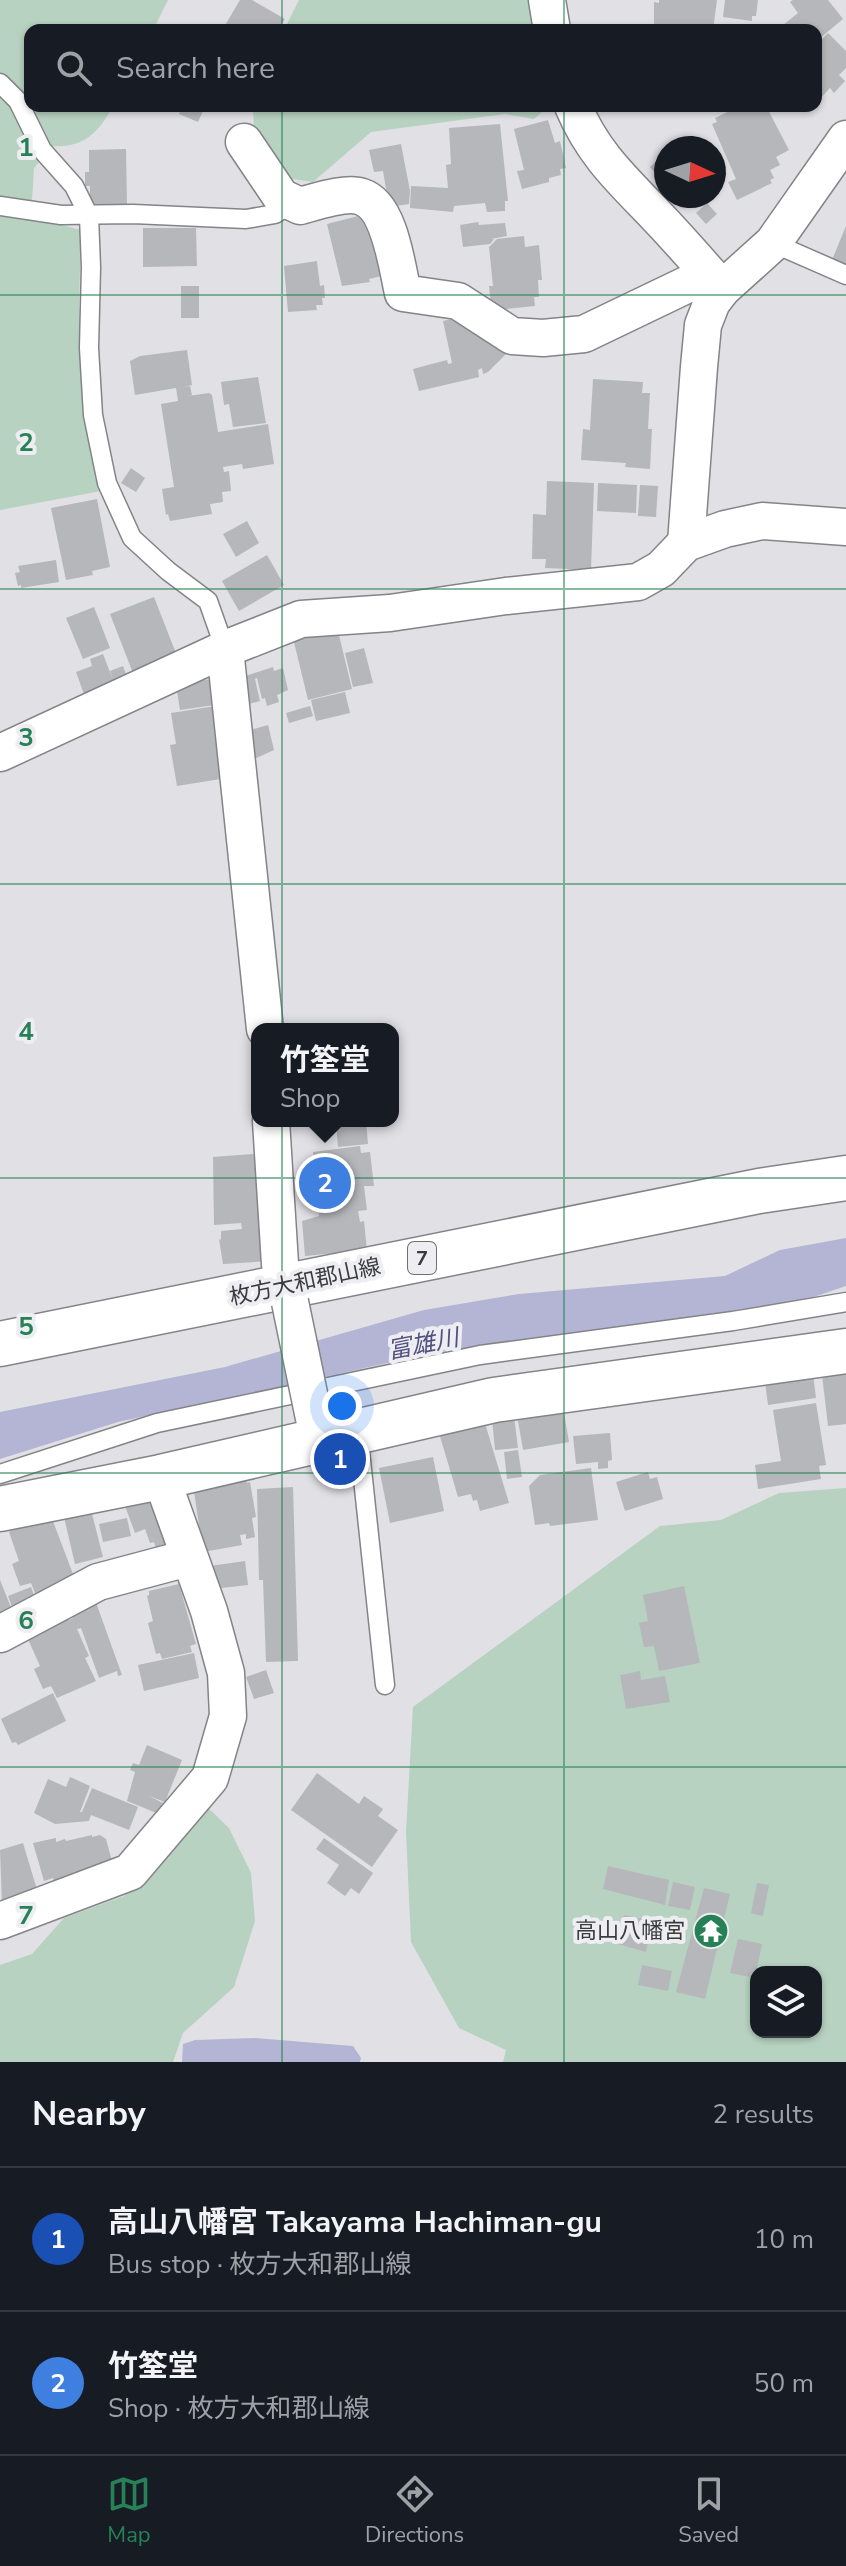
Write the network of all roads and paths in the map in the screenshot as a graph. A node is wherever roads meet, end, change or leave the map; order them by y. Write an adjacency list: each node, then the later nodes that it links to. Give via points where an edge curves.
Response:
1 (547, 0): 2 (street)
2 (551, 24)
3 (0, 83): 9 (lane, via 18,101 42,150 74,186)
4 (575, 112): 12 (street, via 611,170)
5 (846, 139): 10 (street)
6 (244, 142): 7 (street, via 281,197)
7 (293, 202): 9 (lane, via 275,214 246,219); 12 (street, via 300,206 360,196 377,206 403,293 458,301 512,336 584,334)
8 (0, 206): 9 (lane)
9 (89, 216): 15 (lane, via 91,388 107,483 132,538 208,601)
10 (773, 243): 11 (lane); 12 (street)
11 (846, 275)
12 (716, 282): 14 (street, via 703,325)
13 (846, 527): 14 (street, via 762,521)
14 (686, 543): 15 (street, via 661,569 638,582 301,619)
15 (225, 649): 16 (street); 17 (street)
16 (0, 753)
17 (264, 1023)
18 (271, 1127): 20 (street, via 280,1264)
19 (846, 1178): 20 (main road, 枚方大和郡山線 / 7, via 759,1191)
20 (288, 1295): 22 (main road, 枚方大和郡山線 / 7); 24 (street, bridge)
21 (846, 1302): 25 (lane, via 480,1355 157,1423)
22 (0, 1344)
23 (846, 1351): 24 (main road, via 494,1400)
24 (331, 1431): 26 (main road); 30 (lane)
25 (0, 1474)
26 (161, 1477): 27 (main road); 28 (street)
27 (0, 1509)
28 (188, 1558): 29 (street, via 98,1582); 31 (street, via 226,1673 228,1716 210,1778 130,1872)
29 (0, 1634)
30 (385, 1685)
31 (0, 1921)

